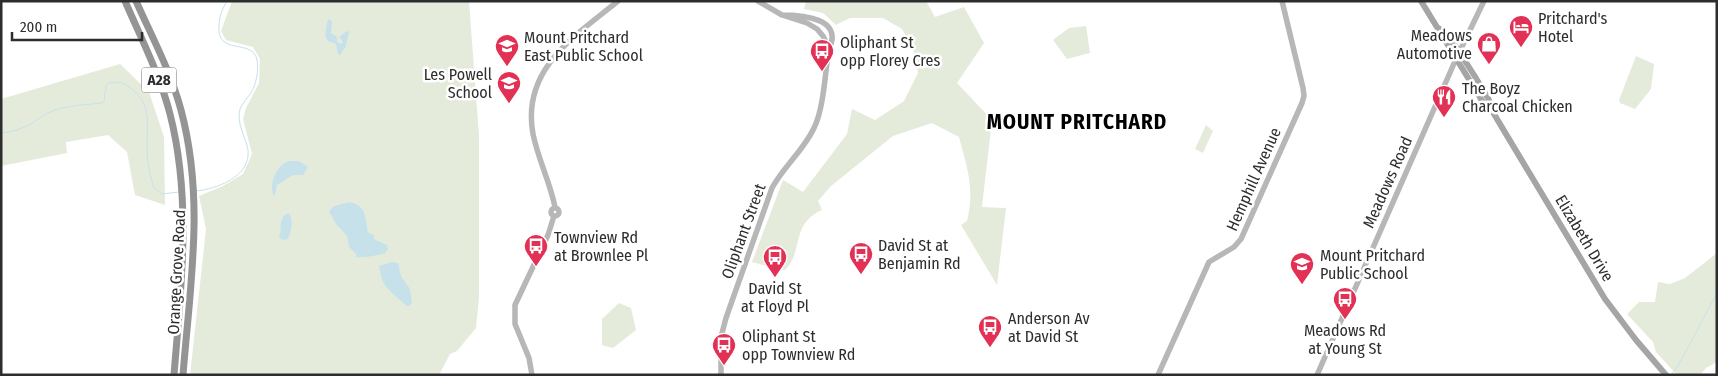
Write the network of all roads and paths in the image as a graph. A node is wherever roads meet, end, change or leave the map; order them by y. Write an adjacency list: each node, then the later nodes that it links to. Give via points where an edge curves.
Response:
1 (125, 1): 11 (highway, Orange Grove Road / A28, via 165,98 180,162 183,246)
2 (136, 1): 12 (highway, Orange Grove Road / A28, via 176,95 191,161 195,236)
3 (618, 1): 13 (street, via 556,54 547,65 536,90 533,133 558,214 554,216 514,304 515,324 529,358)
4 (758, 1): 8 (street, Oliphant Street)
5 (1282, 1): 15 (street, Hemphill Avenue, via 1303,88 1302,103 1241,239 1209,262)
6 (1421, 1): 10 (main road, Elizabeth Drive, via 1444,40)
7 (1484, 1): 10 (street, Meadows Road)
8 (782, 15): 9 (street, Oliphant Street, via 817,29); 9 (street, Oliphant Street, via 806,16 822,21 831,33)
9 (829, 49): 14 (street, Oliphant Street, via 817,122 772,188 726,318 721,337)
10 (1458, 56): 16 (street, Meadows Road); 17 (main road, Elizabeth Drive, via 1484,104 1491,109 1606,299)
11 (174, 375)
12 (183, 375)
13 (532, 375)
14 (721, 375)
15 (1158, 375)
16 (1317, 375)
17 (1666, 375)

